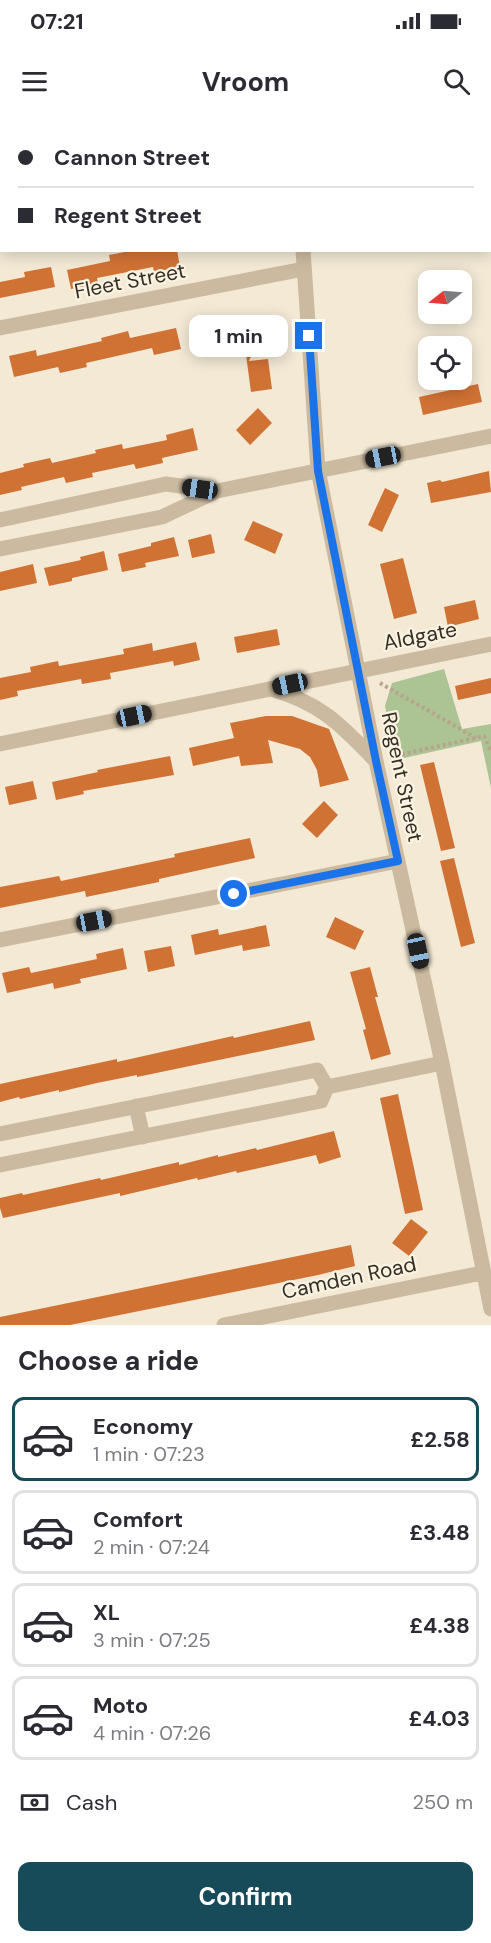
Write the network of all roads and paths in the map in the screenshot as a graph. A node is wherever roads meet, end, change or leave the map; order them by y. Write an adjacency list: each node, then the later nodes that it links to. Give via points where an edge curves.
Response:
1 (303, 252): 2 (street, Regent Street)
2 (304, 269): 3 (street, Fleet Street); 5 (street, Regent Street)
3 (0, 328)
4 (491, 436): 5 (street)
5 (318, 471): 6 (street); 10 (street, Regent Street)
6 (217, 491): 7 (street, via 166,484); 8 (street, via 162,517)
7 (0, 520)
8 (1, 545)
9 (491, 644): 10 (street, Aldgate)
10 (358, 670): 11 (street, Aldgate); 12 (path); 15 (street, Regent Street)
11 (268, 688): 13 (street, Aldgate); 15 (street, via 296,696 320,709)
12 (476, 738): 14 (path, via 484,736); 15 (path)
13 (0, 744)
14 (491, 751)
15 (376, 761): 16 (street, Regent Street)
16 (398, 861): 17 (street); 18 (street, Regent Street)
17 (0, 940)
18 (442, 1063): 19 (street); 24 (street, Regent Street)
19 (327, 1087): 20 (street, via 317,1070); 22 (street, via 321,1101)
20 (136, 1106): 21 (street); 22 (street)
21 (0, 1134)
22 (143, 1137): 23 (street)
23 (0, 1165)
24 (482, 1272): 25 (street, Regent Street); 26 (street, Camden Road)
25 (491, 1309)
26 (224, 1325)

